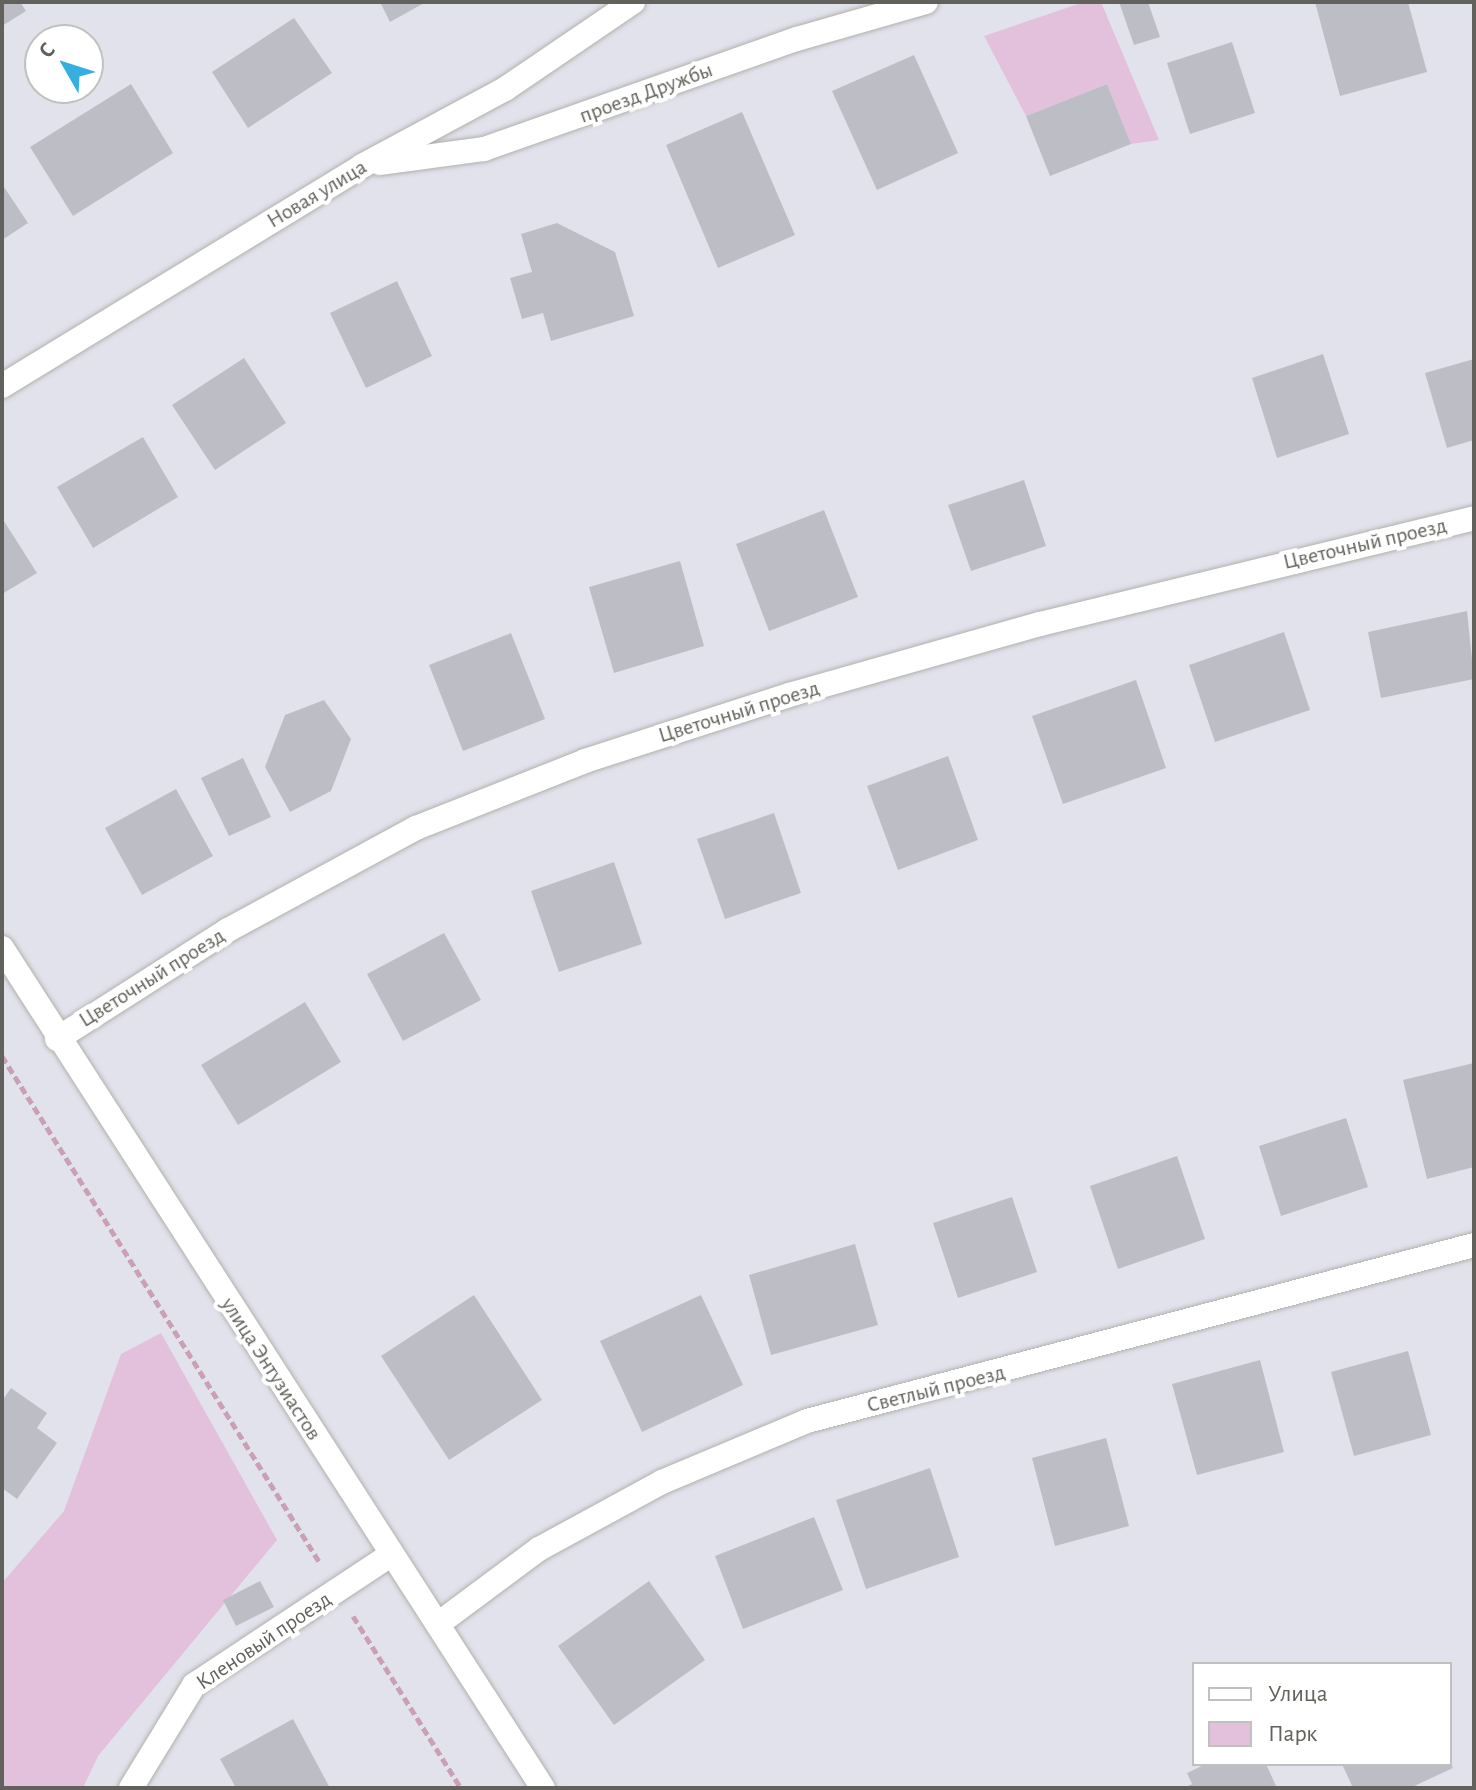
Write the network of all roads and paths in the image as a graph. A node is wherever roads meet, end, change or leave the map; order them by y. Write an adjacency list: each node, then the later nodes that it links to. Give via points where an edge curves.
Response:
1 (633, 2): 3 (street, Новая улица, via 505,89)
2 (926, 2): 3 (street, проезд Дружбы, via 797,39 484,149)
3 (362, 166): 4 (street, Новая улица)
4 (2, 386)
5 (1474, 518): 7 (street, Цветочный проезд, via 1040,624 789,695 585,761 416,828 228,930)
6 (2, 948): 7 (street, улица Энтузиастов)
7 (57, 1039): 10 (street, улица Энтузиастов)
8 (2, 1056): 11 (path)
9 (1474, 1245): 12 (street, Светлый проезд, via 807,1421 662,1482 539,1549)
10 (392, 1554): 11 (street, Кленовый проезд); 12 (street, улица Энтузиастов)
11 (337, 1591): 13 (street, Кленовый проезд, via 194,1685); 14 (path)
12 (438, 1624): 15 (street, улица Энтузиастов)
13 (131, 1788)
14 (461, 1788)
15 (543, 1788)

